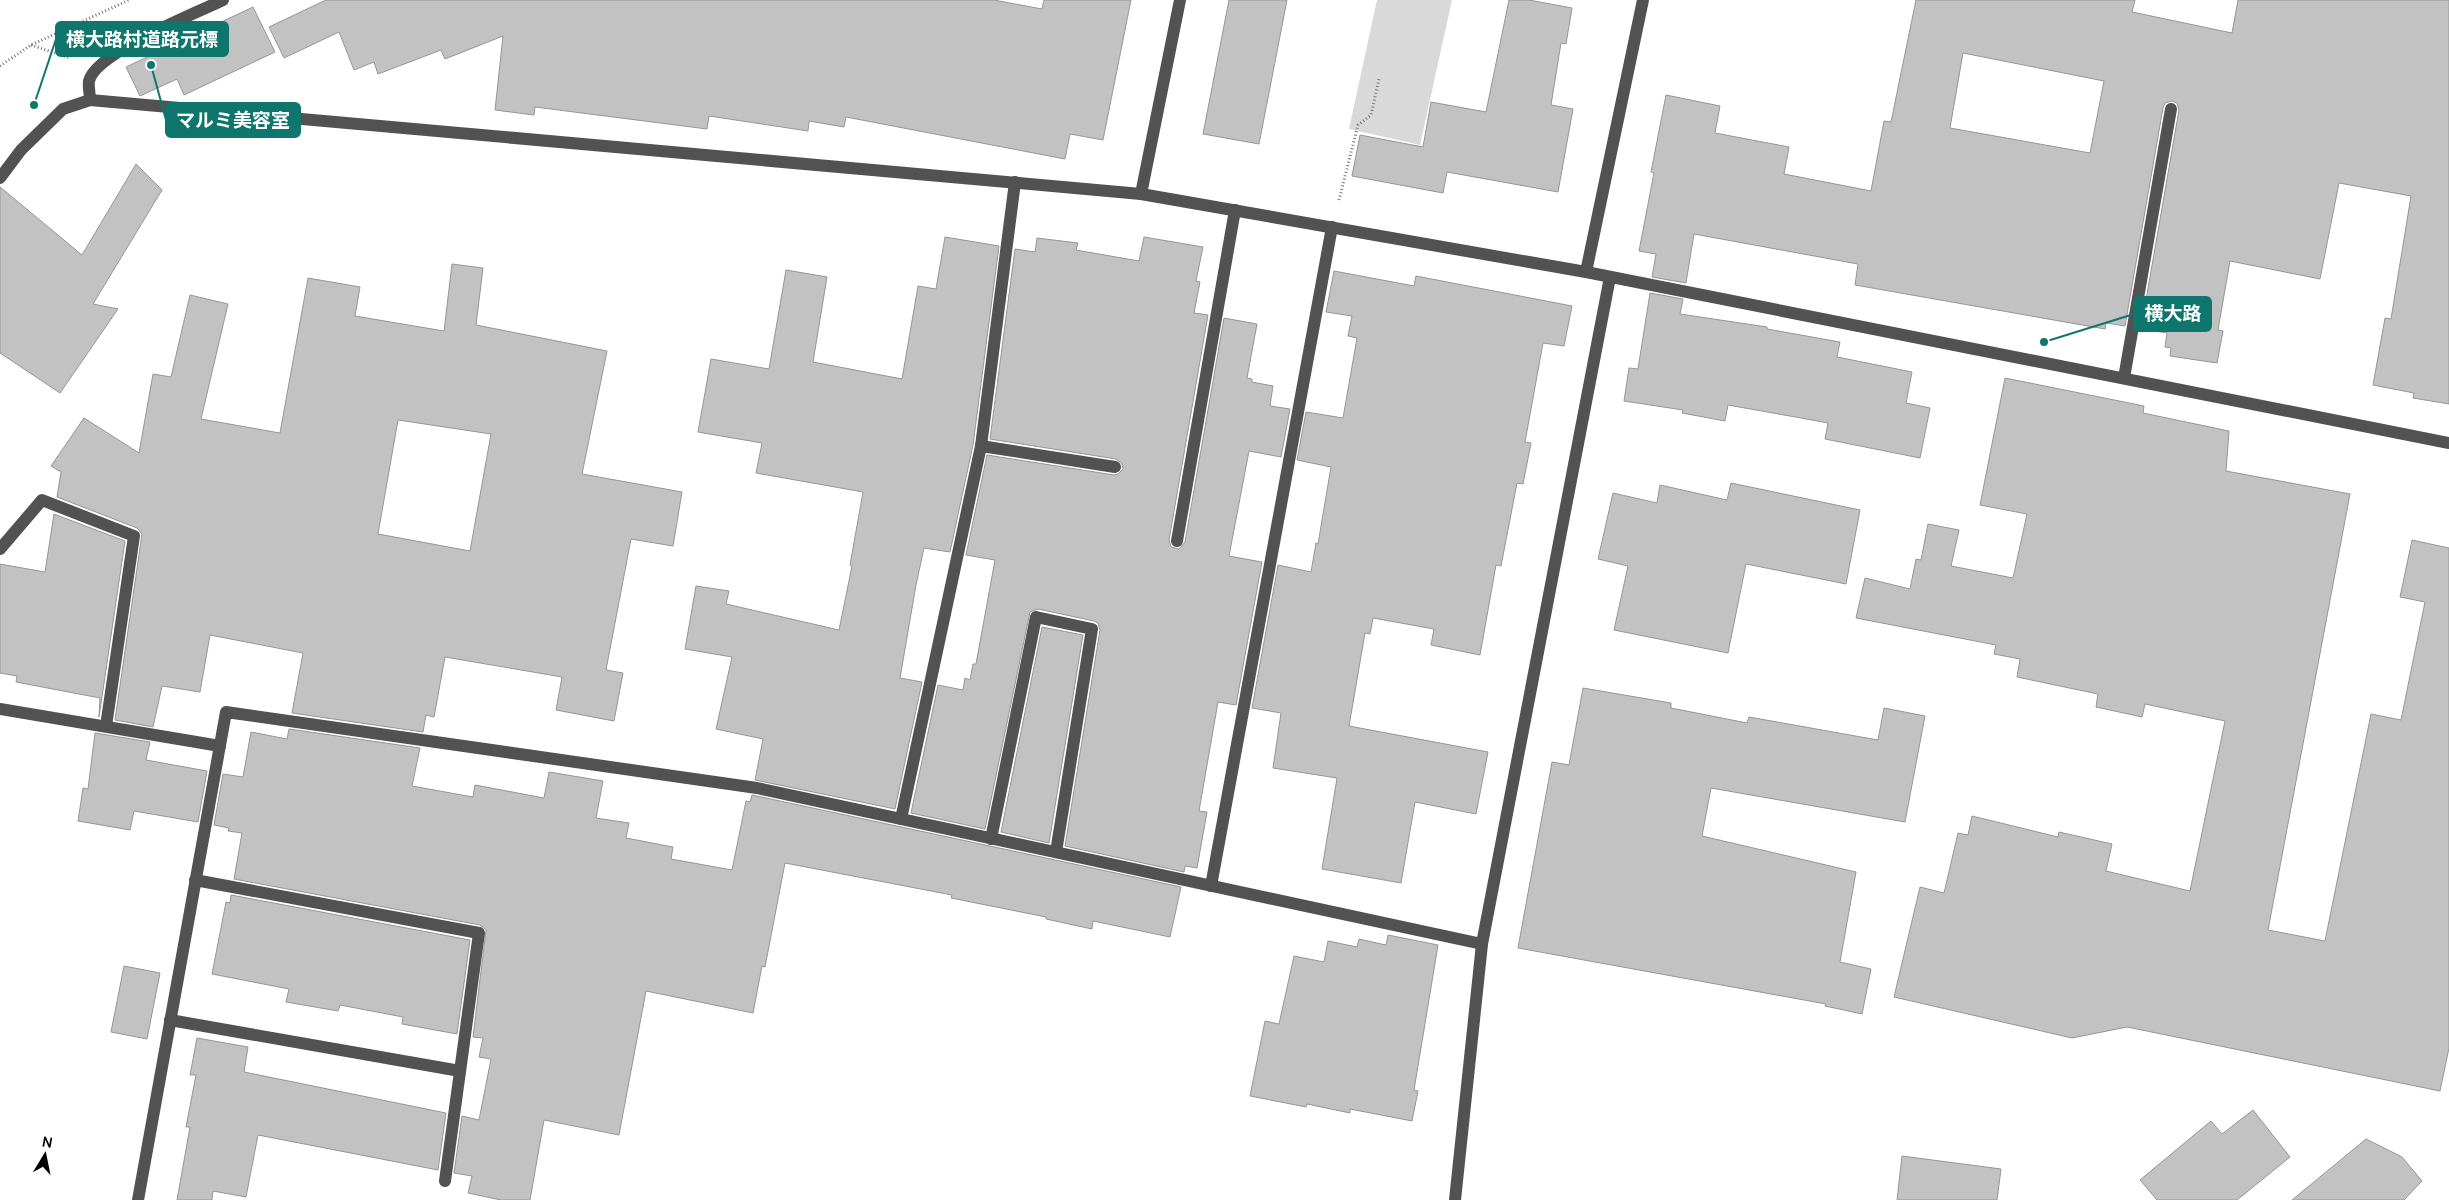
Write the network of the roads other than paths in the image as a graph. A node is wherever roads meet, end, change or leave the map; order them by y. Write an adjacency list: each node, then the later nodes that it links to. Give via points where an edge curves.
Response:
1 (223, 0): 4 (street, via 113,53 96,68 89,80)
2 (1180, 0): 8 (street)
3 (1643, 0): 11 (street)
4 (90, 100): 6 (street, via 62,109 21,150); 7 (street)
5 (2171, 109): 13 (street)
6 (0, 178)
7 (1016, 182): 8 (street); 15 (street)
8 (1141, 194): 9 (street)
9 (1235, 210): 10 (street); 17 (street)
10 (1332, 227): 11 (street); 26 (street)
11 (1586, 272): 12 (street)
12 (1610, 277): 13 (street); 27 (street)
13 (2124, 378): 14 (street)
14 (2449, 443)
15 (981, 446): 16 (street); 22 (street)
16 (1115, 467)
17 (1176, 541)
18 (0, 549): 20 (street, via 42,500 134,536)
19 (0, 709): 20 (street)
20 (106, 726): 21 (street)
21 (220, 746): 22 (street, via 226,712 757,788); 25 (street)
22 (901, 818): 23 (street)
23 (991, 838): 24 (street); 24 (street, via 1036,617 1092,629)
24 (1056, 852): 26 (street)
25 (196, 880): 28 (street); 29 (street, via 479,933)
26 (1211, 886): 27 (street)
27 (1482, 944): 32 (street)
28 (170, 1020): 29 (street); 31 (street)
29 (460, 1071): 30 (street)
30 (445, 1181)
31 (138, 1200)
32 (1455, 1200)

